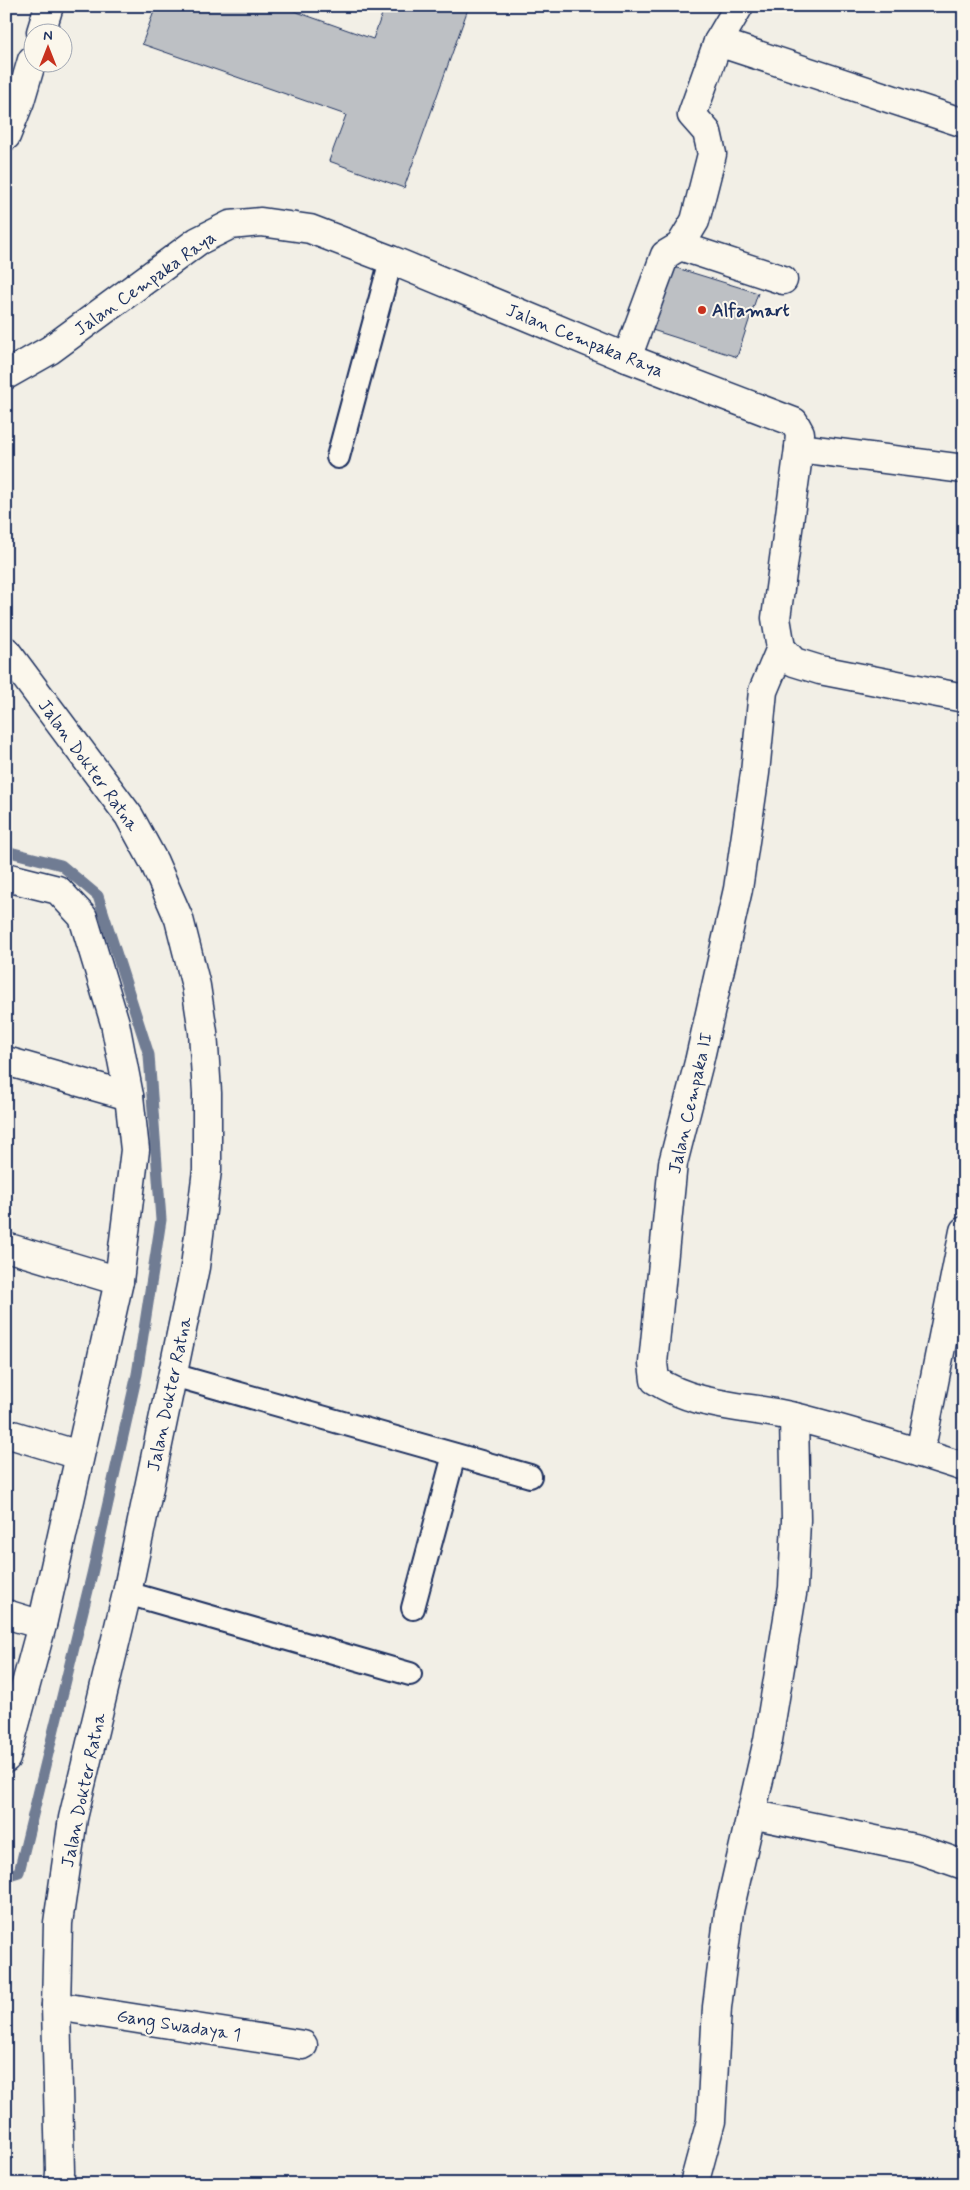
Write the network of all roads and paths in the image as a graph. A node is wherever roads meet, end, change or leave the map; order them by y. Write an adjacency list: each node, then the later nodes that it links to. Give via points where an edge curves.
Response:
1 (48, 6): 3 (street)
2 (738, 6): 4 (street)
3 (44, 22)
4 (718, 42): 6 (street); 8 (street, via 692,116 707,132 712,154 695,221)
5 (28, 72): 7 (street)
6 (964, 122)
7 (6, 136)
8 (680, 246): 10 (street); 11 (street, via 665,255)
9 (391, 260): 11 (street, Jalan Cempaka Raya); 12 (street, Jalan Cempaka Raya, via 310,229 261,222 230,225 198,241 50,350); 14 (lane)
10 (783, 280)
11 (627, 358): 13 (street, Jalan Cempaka Raya, via 794,422 800,433)
12 (6, 375)
13 (799, 448): 15 (street); 16 (street, Jalan Cempaka Raya, via 776,618)
14 (338, 457)
15 (964, 469)
16 (781, 648): 18 (street, via 794,662 820,670); 26 (street, Jalan Cempaka II, via 763,691 738,889 673,1163 652,1362 655,1380 666,1388 702,1399)
17 (6, 651): 25 (street, Jalan Dokter Ratna, via 129,816 179,919 196,986 207,1093 206,1170 195,1267)
18 (964, 698)
19 (6, 877): 21 (street, via 58,890 83,917 115,1023)
20 (6, 1061): 21 (street)
21 (129, 1096): 24 (street, via 135,1150)
22 (964, 1231): 28 (street)
23 (6, 1247): 24 (street)
24 (119, 1281): 29 (street)
25 (173, 1375): 30 (lane); 33 (street, Jalan Dokter Ratna)
26 (794, 1417): 28 (street, Jalan Cempaka II); 39 (street, via 796,1520 793,1588 768,1740)
27 (6, 1433): 29 (street)
28 (920, 1452): 31 (street, Jalan Cempaka II)
29 (79, 1455): 36 (street)
30 (454, 1455): 32 (lane); 34 (lane)
31 (964, 1467)
32 (530, 1476)
33 (126, 1593): 37 (lane); 41 (street, Jalan Dokter Ratna, via 73,1818 58,1923)
34 (413, 1608)
35 (6, 1614): 36 (street)
36 (42, 1625): 38 (street)
37 (410, 1674)
38 (6, 1758)
39 (751, 1814): 40 (street, via 918,1849); 44 (street, via 729,1911 717,2006 711,2121)
40 (964, 1865)
41 (56, 2006): 42 (street, Gang Swadaya 1); 43 (street, Jalan Dokter Ratna)
42 (303, 2045)
43 (59, 2184)
44 (694, 2184)

